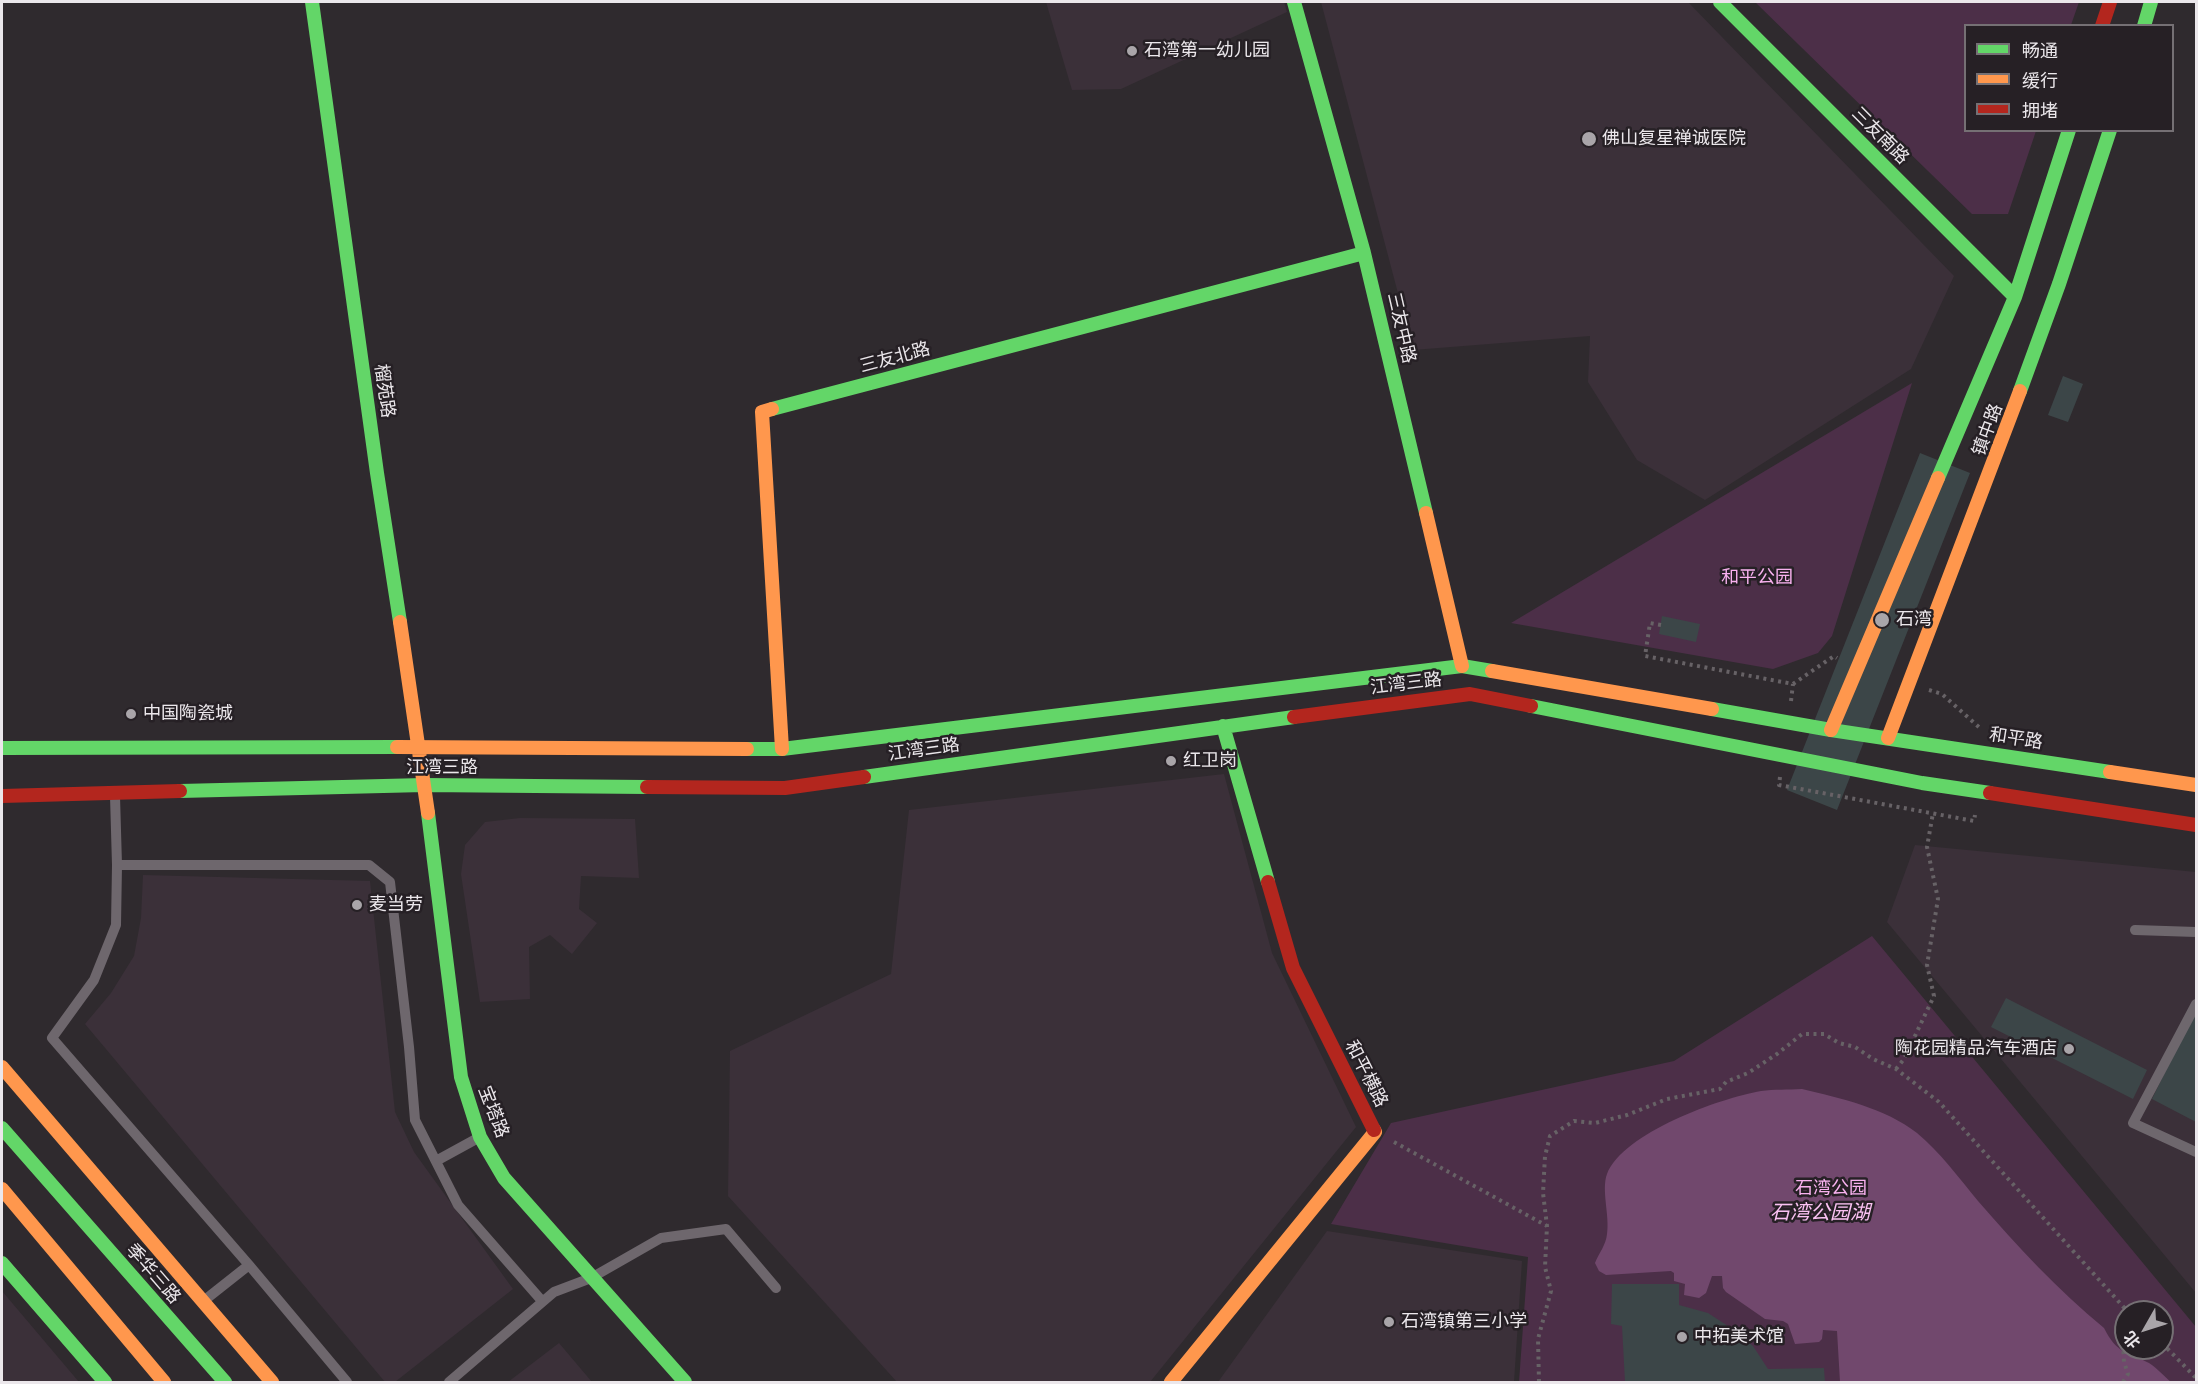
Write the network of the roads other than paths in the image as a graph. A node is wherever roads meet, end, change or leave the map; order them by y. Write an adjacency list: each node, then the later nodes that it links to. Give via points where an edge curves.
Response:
1 (312, 2): 16 (main road, 榴苑路)
2 (1294, 2): 10 (main road, 三友中路)
3 (1720, 2): 11 (main road, 三友南路)
4 (2110, 2): 6 (main road)
5 (2151, 2): 7 (main road)
6 (2103, 24)
7 (2145, 24)
8 (2068, 132): 11 (main road, 镇中路)
9 (2109, 132): 15 (main road, 镇中路, via 1994,467)
10 (1364, 253): 12 (main road, 三友中路); 18 (main road, 三友北路, via 762,412)
11 (2014, 297): 14 (main road, 镇中路)
12 (1462, 666): 14 (main road, 江湾三路); 18 (main road, 江湾三路)
13 (1223, 726): 19 (main road, 江湾三路, via 1470,694); 20 (main road, 江湾三路, via 784,789); 48 (main road, 和平横路, via 1293,968 1375,1132)
14 (1831, 730): 15 (main road, 和平路); 19 (main road)
15 (1888, 738): 19 (main road); 21 (main road, 和平路)
16 (420, 747): 17 (main road, 江湾三路); 18 (main road, 江湾三路); 20 (main road, 榴苑路)
17 (2, 748)
18 (782, 749)
19 (1842, 769): 24 (main road)
20 (424, 785): 22 (main road, 江湾三路); 31 (main road, 宝塔路, via 461,1077)
21 (2196, 785)
22 (115, 794): 23 (main road, 江湾三路); 25 (lane)
23 (2, 796)
24 (2196, 825)
25 (117, 865): 33 (lane, via 369,865 390,882 415,1120); 36 (lane, via 116,925 94,980 52,1038)
26 (2135, 930): 27 (lane)
27 (2196, 932)
28 (2196, 1005): 32 (lane, via 2133,1123)
29 (2, 1067): 39 (main road)
30 (2, 1128): 43 (main road, 季华三路)
31 (480, 1137): 33 (lane); 37 (main road, 宝塔路, via 504,1178)
32 (2196, 1152)
33 (436, 1161): 40 (lane, via 458,1205)
34 (2, 1190): 42 (main road)
35 (2, 1263): 41 (main road)
36 (249, 1265): 39 (lane); 45 (lane)
37 (591, 1278): 38 (lane, via 661,1238 726,1229); 40 (lane, via 554,1292); 47 (main road, 宝塔路)
38 (776, 1288)
39 (203, 1301): 44 (main road)
40 (542, 1301): 46 (lane)
41 (105, 1383)
42 (164, 1383)
43 (225, 1383)
44 (272, 1383)
45 (347, 1383)
46 (448, 1383)
47 (685, 1383)
48 (1171, 1383)

